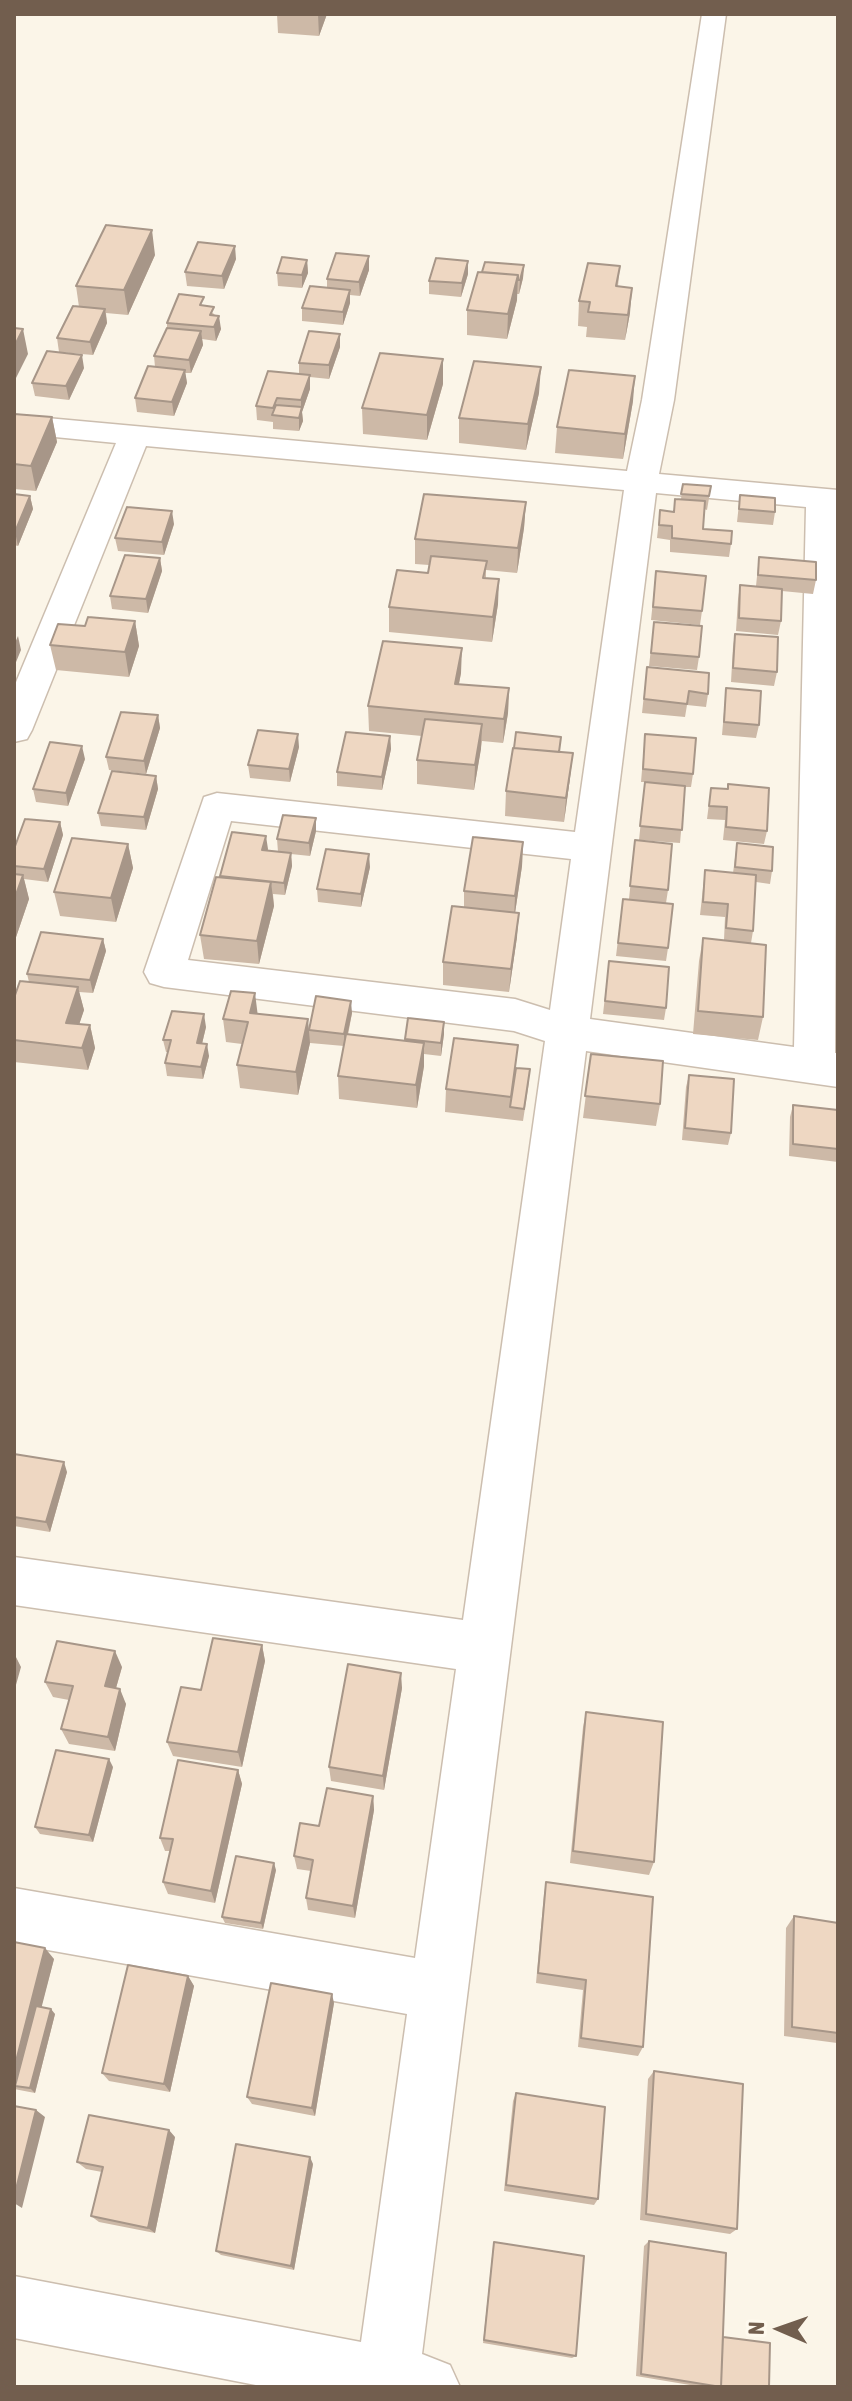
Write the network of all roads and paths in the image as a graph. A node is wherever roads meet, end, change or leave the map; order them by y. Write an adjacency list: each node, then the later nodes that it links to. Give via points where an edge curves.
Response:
1 (714, 14): 4 (street, via 658,400)
2 (14, 424): 3 (street)
3 (135, 435): 4 (street); 6 (street)
4 (641, 482): 5 (street); 7 (street)
5 (831, 499): 9 (street)
6 (14, 730)
7 (592, 848): 8 (street); 8 (street, via 217,806 164,972 515,1015)
8 (567, 1032): 9 (street); 11 (street)
9 (826, 1068)
10 (14, 1581): 11 (street)
11 (485, 1648): 13 (street)
12 (14, 1916): 13 (street)
13 (439, 1991): 15 (street)
14 (14, 2307): 15 (street)
15 (400, 2384)

